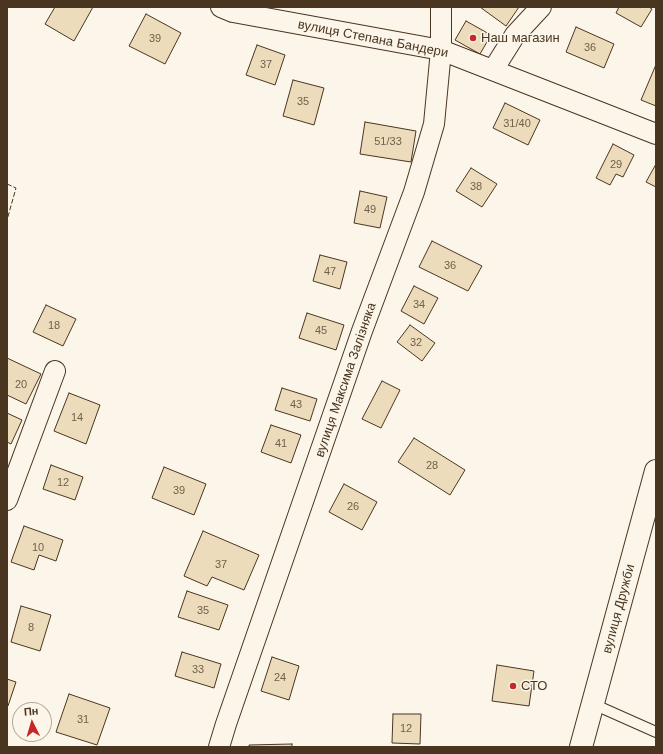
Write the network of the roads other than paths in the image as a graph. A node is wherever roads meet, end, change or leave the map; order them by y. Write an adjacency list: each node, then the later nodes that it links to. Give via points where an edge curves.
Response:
1 (221, 7): 4 (street, вулиця Степана Бандери, via 233,12)
2 (441, 7): 4 (street, вулиця Максима Залізняка)
3 (541, 7): 5 (street, via 515,36)
4 (441, 50): 5 (street, вулиця Степана Бандери); 12 (street, вулиця Максима Залізняка, via 434,124 414,192 362,331)
5 (493, 70): 6 (street, вулиця Степана Бандери)
6 (656, 134)
7 (55, 371): 9 (street)
8 (656, 471): 10 (main road, вулиця Дружби)
9 (7, 500)
10 (593, 704): 11 (lane); 13 (main road, вулиця Дружби)
11 (656, 732)
12 (219, 747)
13 (581, 747)

